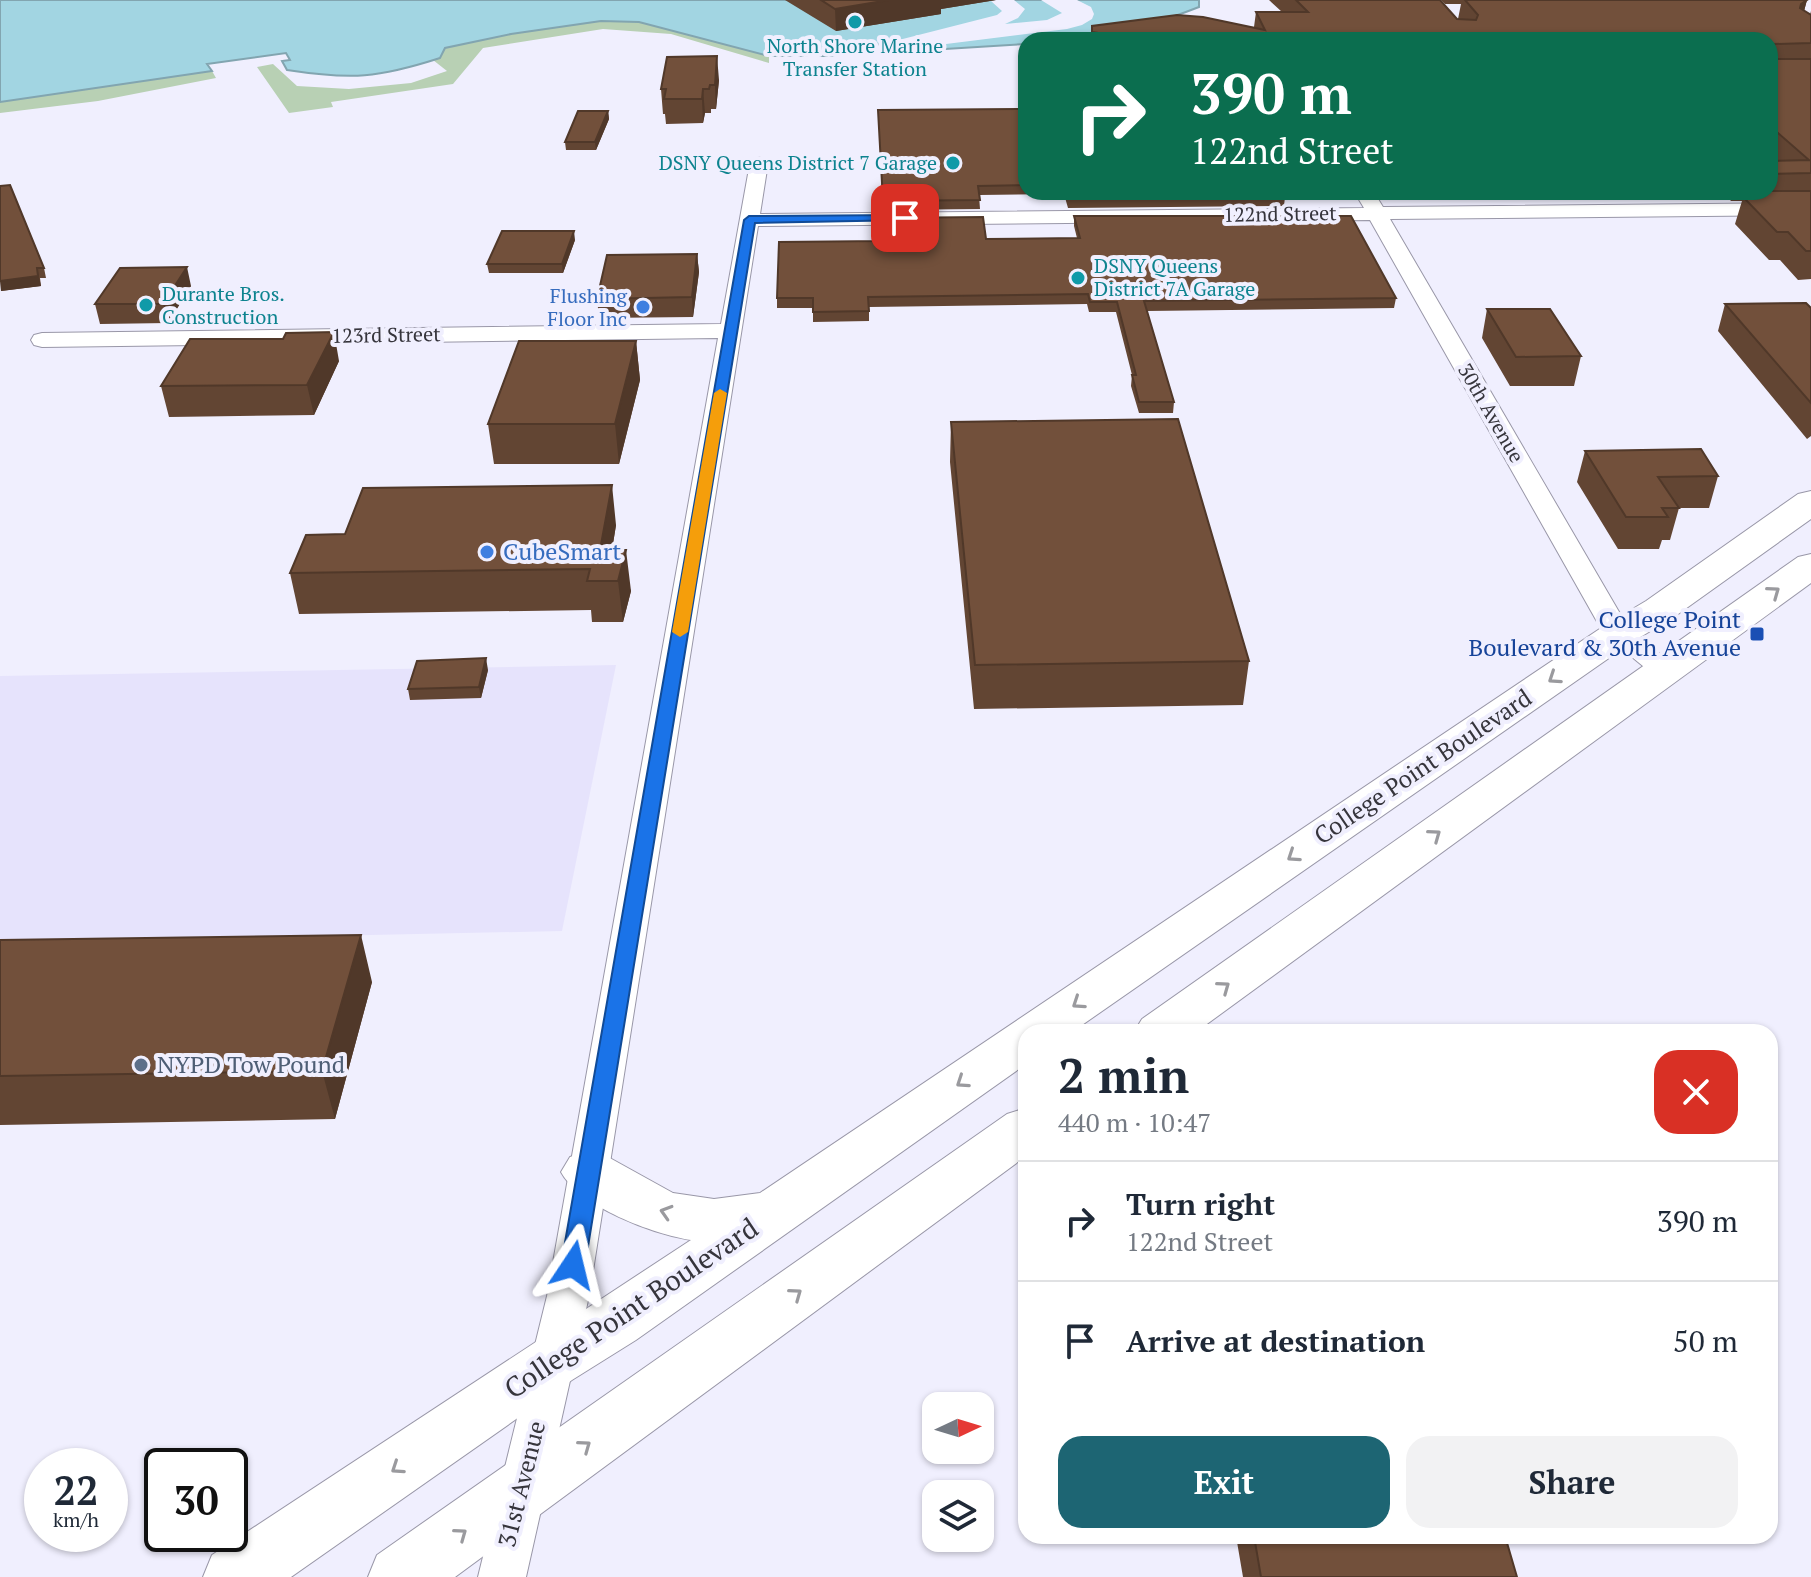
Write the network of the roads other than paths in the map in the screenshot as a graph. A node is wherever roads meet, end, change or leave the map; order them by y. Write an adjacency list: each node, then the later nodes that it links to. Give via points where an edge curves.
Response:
1 (759, 163): 7 (street, 31st Avenue)
2 (1369, 200): 6 (street, 30th Avenue)
3 (1590, 200): 5 (street)
4 (1811, 209): 5 (street, 122nd Street)
5 (1599, 211): 6 (street, 122nd Street)
6 (1377, 213): 7 (street, 122nd Street); 12 (street, 30th Avenue)
7 (749, 220): 8 (street, 31st Avenue)
8 (731, 331): 9 (street, 123rd Street); 18 (street, 31st Avenue)
9 (42, 340)
10 (1811, 502): 12 (main road, College Point Boulevard)
11 (1811, 565): 13 (main road, one-way to 11)
12 (1618, 634): 13 (street); 14 (main road, College Point Boulevard, one-way to 14)
13 (1665, 670): 15 (main road, one-way to 13)
14 (1047, 1024)
15 (1171, 1024)
16 (1018, 1043): 19 (main road, College Point Boulevard, one-way to 19)
17 (1018, 1134): 21 (main road, one-way to 17)
18 (589, 1172): 19 (main road, one-way to 18, via 714,1221 662,1213); 20 (street, 31st Avenue)
19 (770, 1213): 20 (main road, College Point Boulevard)
20 (551, 1362): 21 (street, 31st Avenue); 22 (main road, College Point Boulevard, one-way to 22)
21 (521, 1491): 23 (main road, one-way to 21); 24 (street, 31st Avenue)
22 (236, 1577)
23 (401, 1577)
24 (502, 1577)

